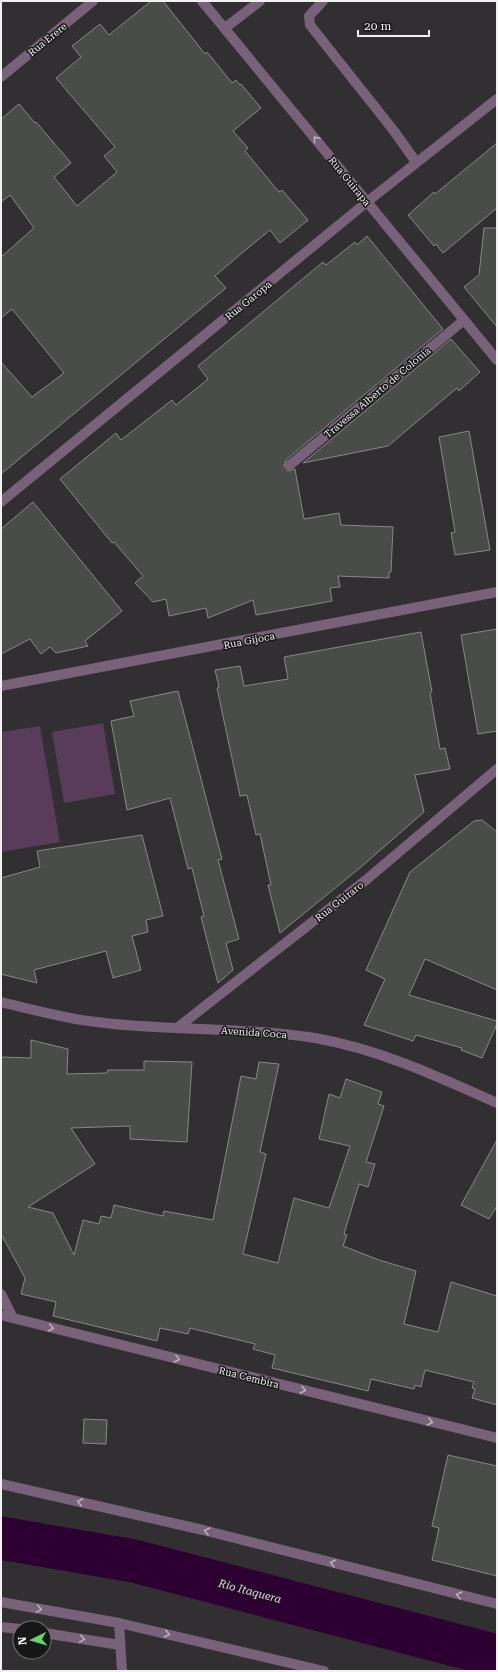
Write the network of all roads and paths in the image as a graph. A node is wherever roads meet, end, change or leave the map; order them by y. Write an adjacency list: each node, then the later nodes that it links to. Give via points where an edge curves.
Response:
1 (93, 1): 6 (street, Rua Erere)
2 (202, 1): 5 (street, Rua Guirapa)
3 (260, 1): 5 (street)
4 (323, 1): 8 (street, via 309,16 310,25 394,130)
5 (225, 28): 9 (street, Rua Guirapa, one-way to 5)
6 (1, 76)
7 (497, 99): 8 (street, Rua Garopa)
8 (416, 162): 9 (street, Rua Garopa)
9 (367, 202): 10 (street, Rua Guirapa); 13 (street, Rua Garopa)
10 (464, 320): 11 (street, Rua Guirapa); 12 (street, Travessa Alberto de Colonia)
11 (497, 360)
12 (290, 465)
13 (1, 502)
14 (497, 592): 15 (street, Rua Gijoca)
15 (1, 686)
16 (497, 769): 18 (street, Rua Guiraro, via 366,880)
17 (1, 1002): 18 (street, Avenida Coca, via 90,1022)
18 (177, 1028): 19 (street, Avenida Coca, via 280,1033 317,1039 370,1052 441,1077)
19 (497, 1103)
20 (1, 1294): 22 (street)
21 (1, 1315): 22 (street, Rua Cembira)
22 (13, 1318): 23 (street, Rua Cembira, one-way to 23)
23 (497, 1438)
24 (1, 1484): 26 (street, one-way to 24, via 203,1530)
25 (1, 1602): 27 (street, one-way to 27)
26 (497, 1604)
27 (119, 1623): 31 (street); 33 (street, one-way to 33)
28 (1, 1627): 29 (street)
29 (12, 1628)
30 (52, 1634): 31 (street, one-way to 31)
31 (120, 1645): 32 (street)
32 (122, 1671)
33 (324, 1671)

